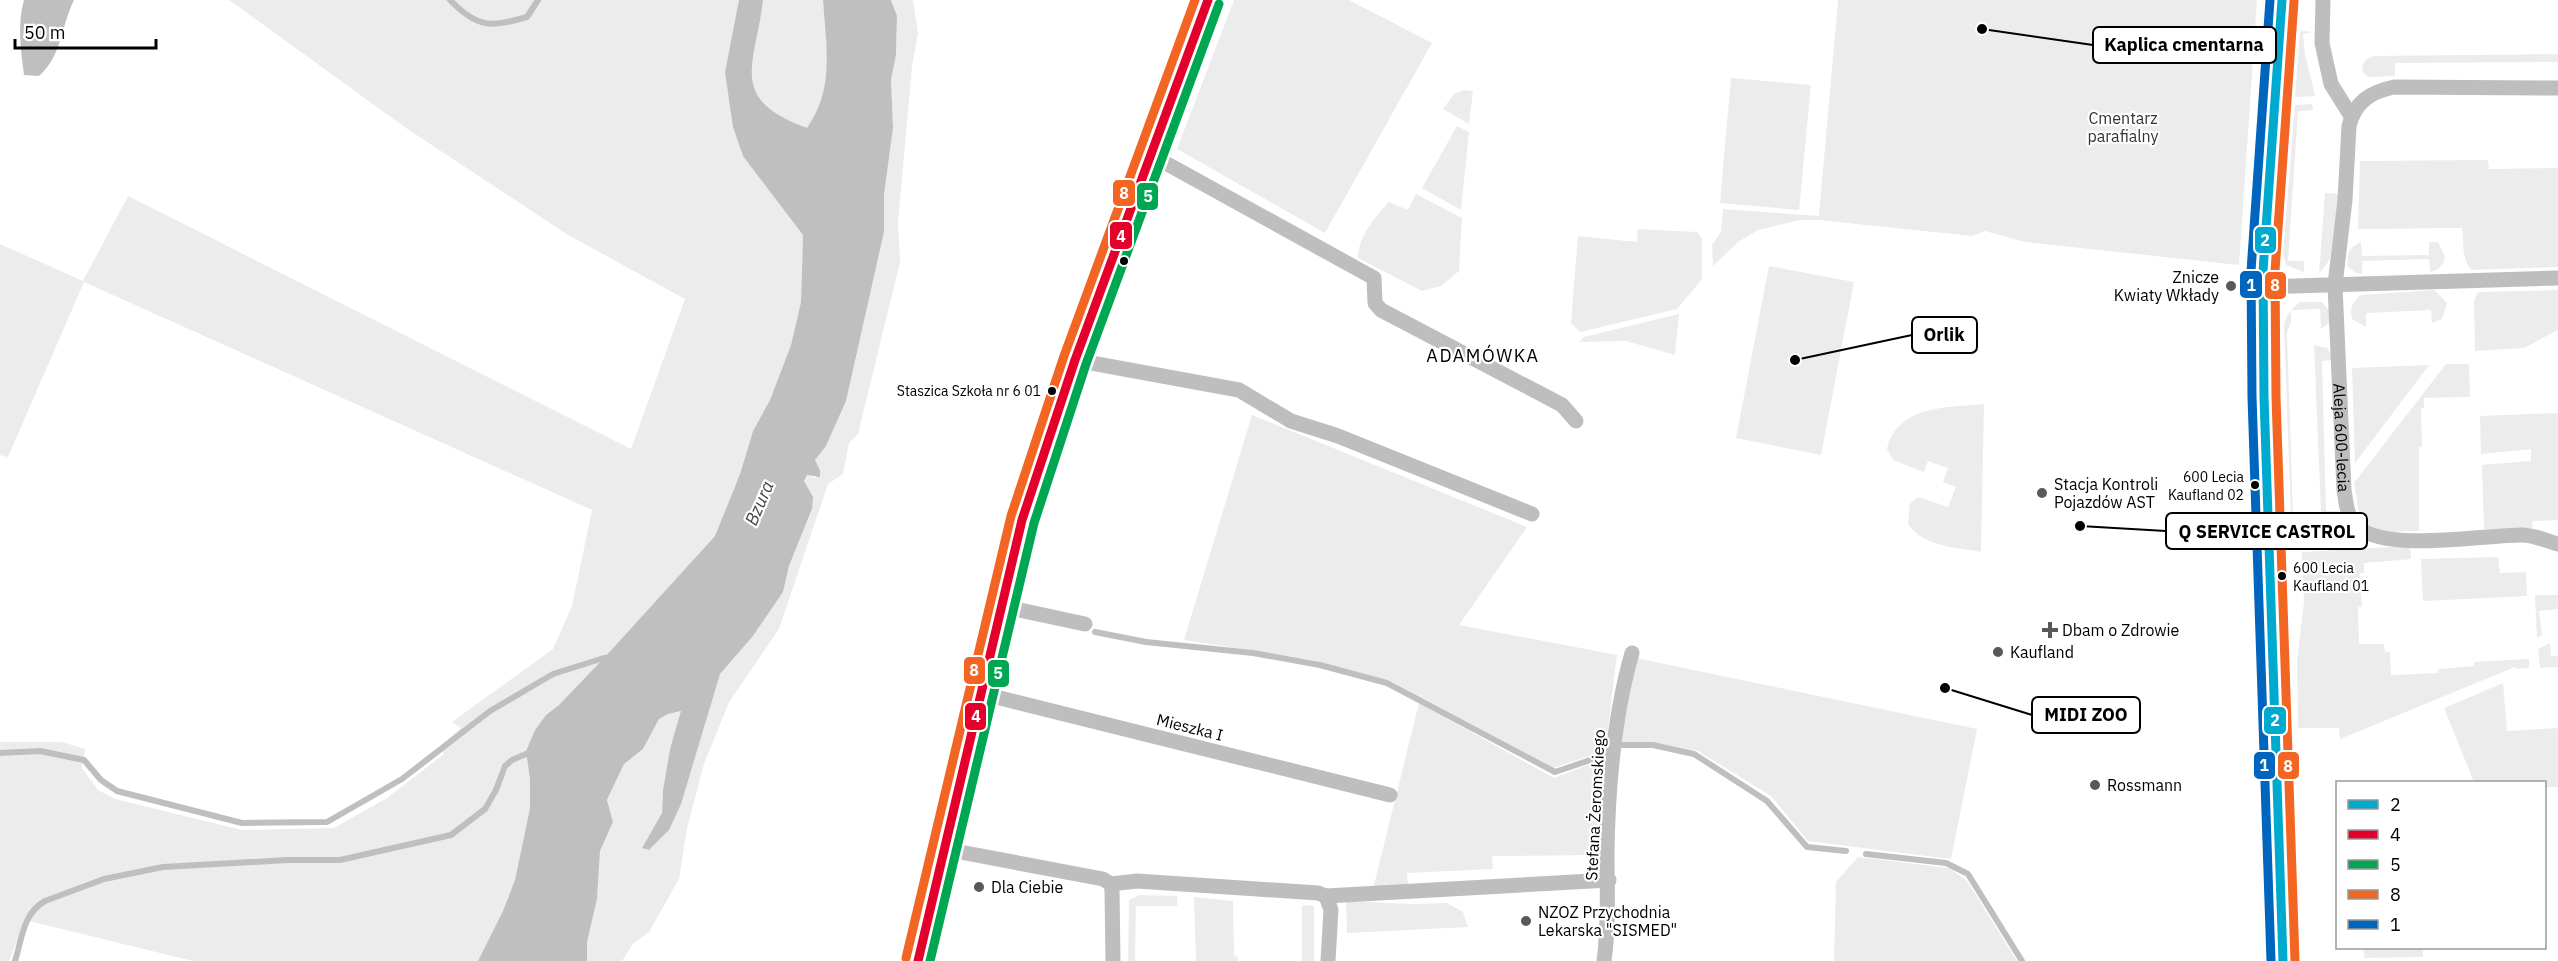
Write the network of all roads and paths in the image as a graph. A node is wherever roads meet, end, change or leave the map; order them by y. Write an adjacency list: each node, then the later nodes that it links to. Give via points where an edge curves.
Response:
1 (1208, 0): 6 (street)
2 (2282, 0): 9 (street)
3 (2323, 0): 5 (street, via 2322,43 2331,84)
4 (2558, 88): 5 (street, via 2394,87 2364,98)
5 (2351, 116): 8 (street, Aleja 600-lecia)
6 (1150, 155): 10 (street); 11 (street, via 1374,278 1375,303 1381,310 1562,405)
7 (2558, 278): 8 (street)
8 (2335, 285): 9 (street); 13 (street, Aleja 600-lecia, via 2344,490 2353,523 2387,539 2525,535)
9 (2263, 287): 27 (street)
10 (1075, 360): 12 (street, via 1239,390 1291,421); 14 (street, via 1022,520)
11 (1576, 421)
12 (1532, 514)
13 (2558, 544)
14 (1001, 606): 15 (street); 17 (street)
15 (1085, 624)
16 (1632, 652): 20 (street, Stefana Żeromskiego, via 1623,685 1613,759)
17 (981, 693): 18 (street, Mieszka I); 19 (street)
18 (1390, 795)
19 (944, 849): 21 (street, via 1095,876); 23 (street)
20 (1609, 880): 22 (street); 26 (street, Stefana Żeromskiego)
21 (1110, 885): 22 (street, via 1137,881); 24 (street)
22 (1326, 896): 25 (street, via 1330,910)
23 (918, 961)
24 (1113, 961)
25 (1328, 961)
26 (1604, 961)
27 (2283, 961)

